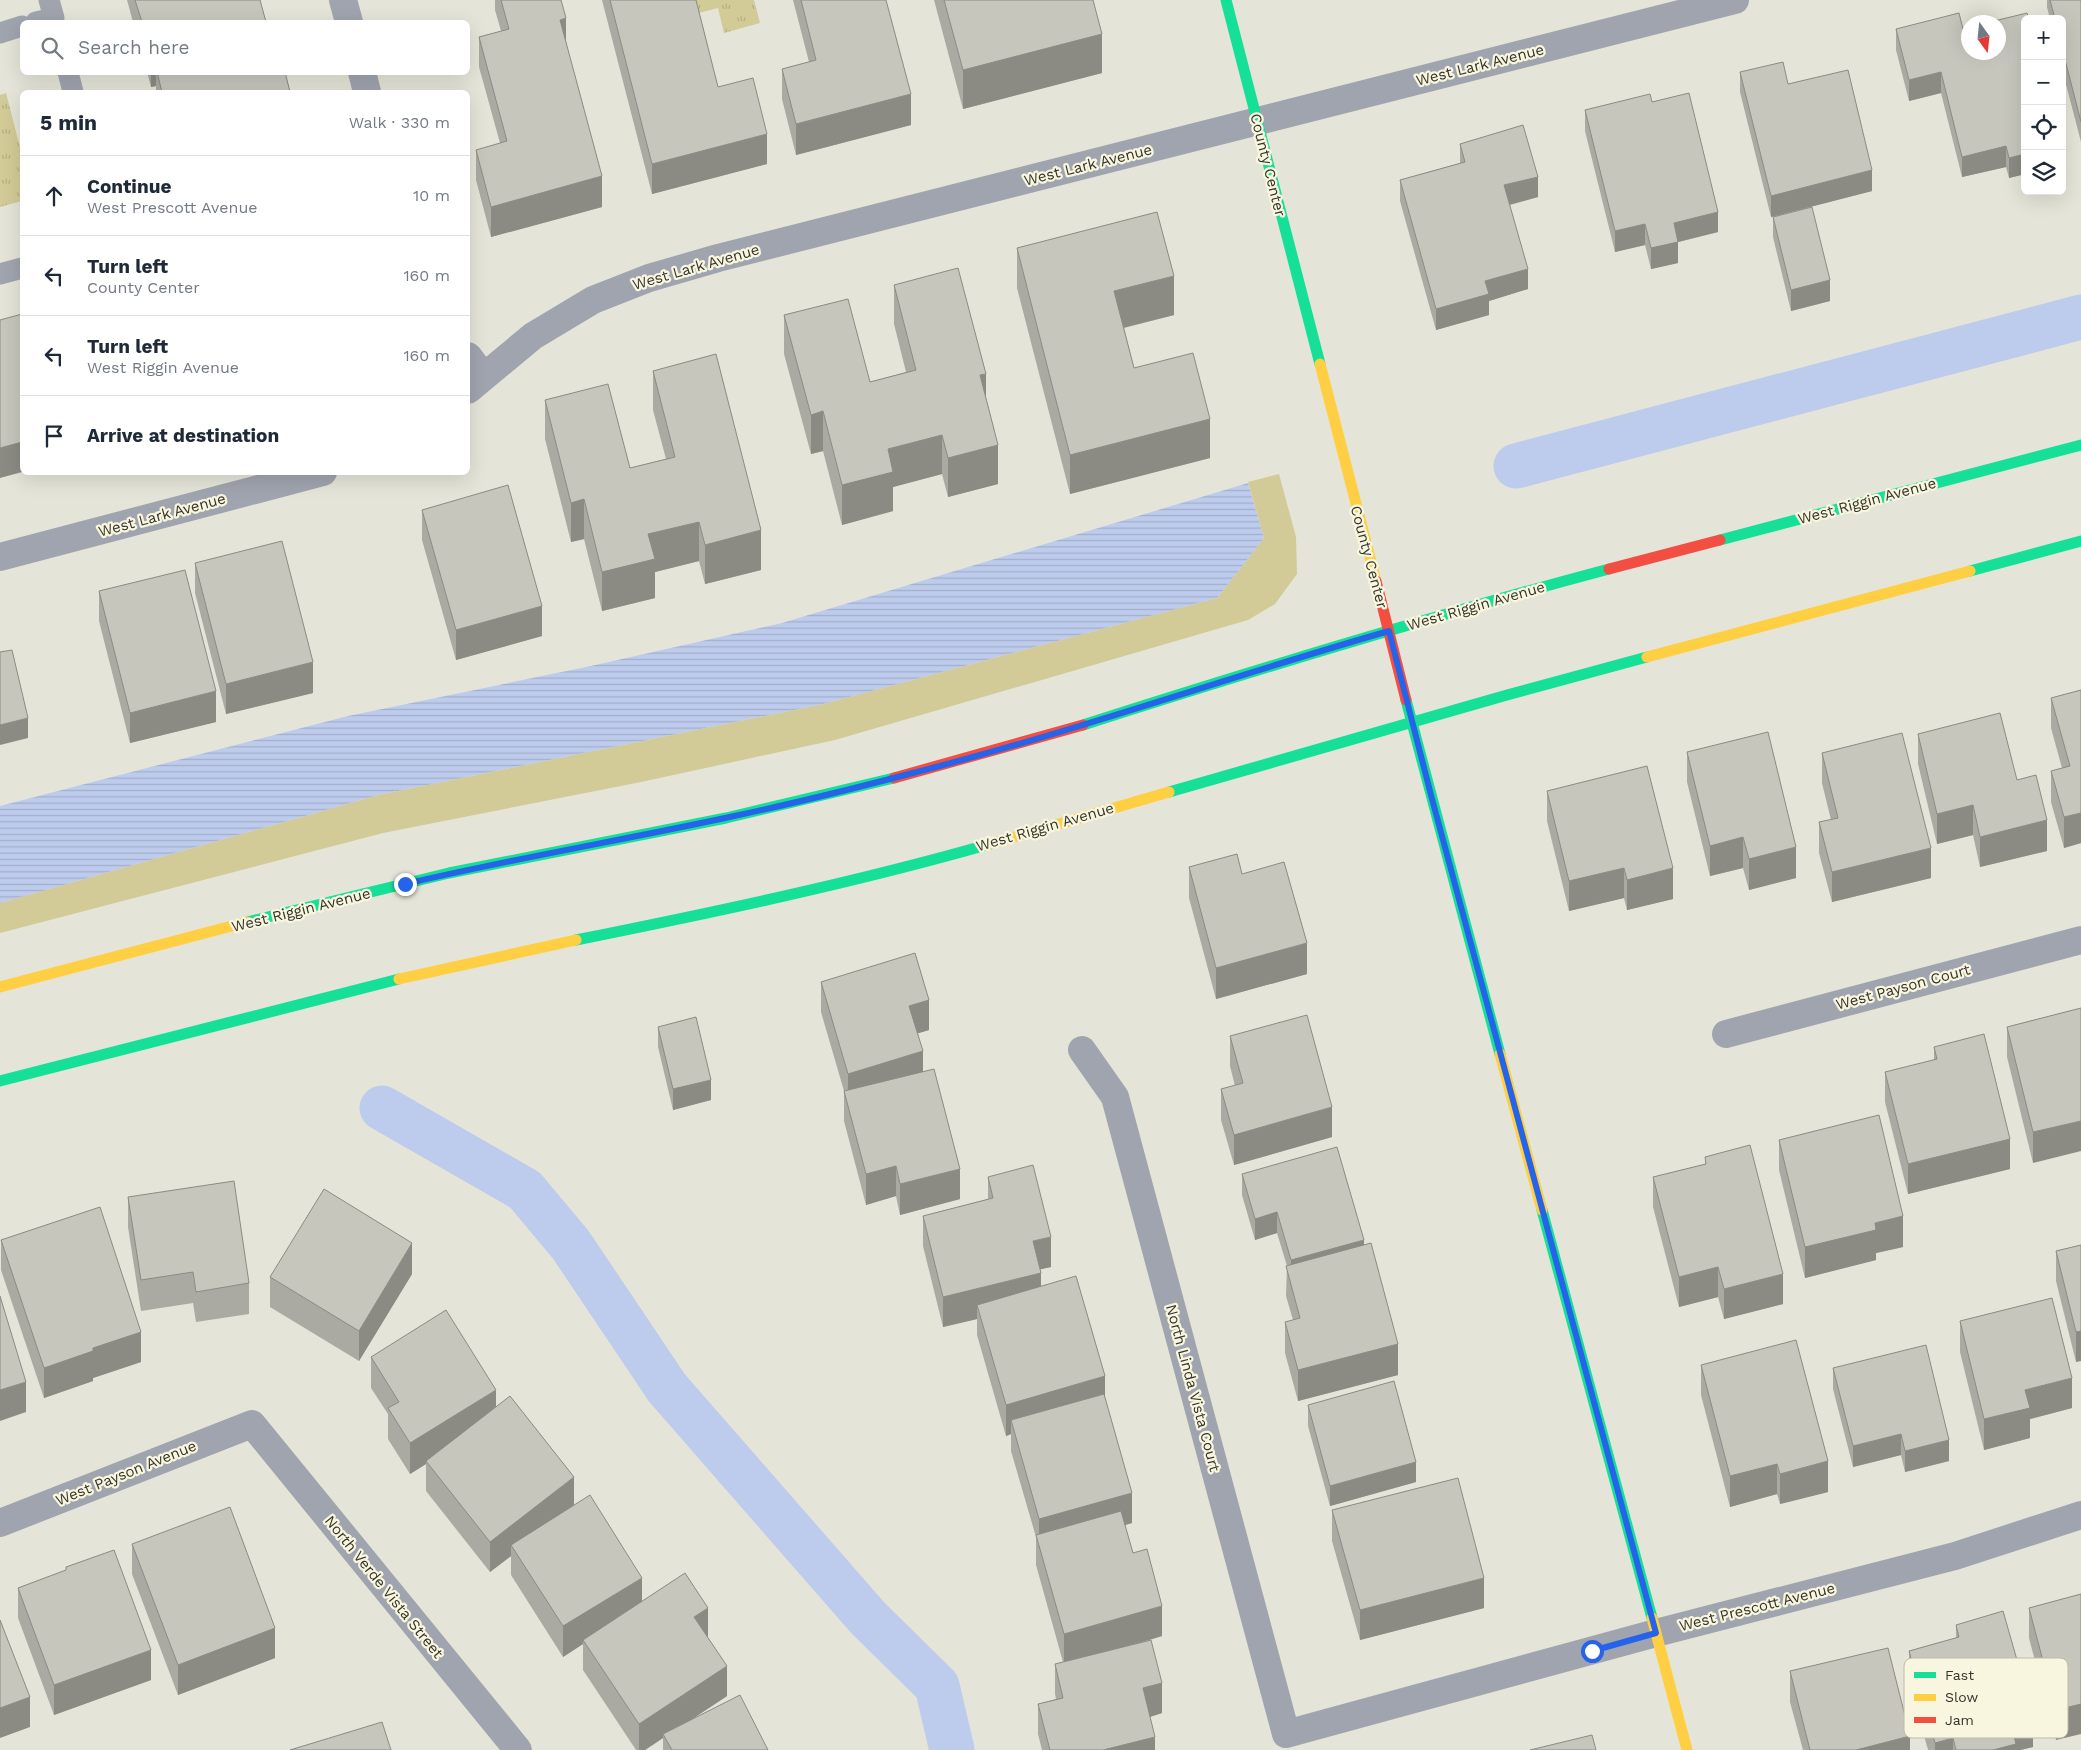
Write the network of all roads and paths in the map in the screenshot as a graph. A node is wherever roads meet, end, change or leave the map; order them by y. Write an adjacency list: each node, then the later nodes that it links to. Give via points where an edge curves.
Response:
1 (343, 0): 5 (street)
2 (1226, 0): 12 (main road, County Center)
3 (1735, 0): 4 (street, West Lark Avenue)
4 (1659, 9): 12 (street, West Lark Avenue)
5 (348, 20)
6 (20, 27): 7 (lane)
7 (0, 32)
8 (69, 75): 10 (lane)
9 (363, 75): 11 (street)
10 (72, 90)
11 (366, 90)
12 (1257, 122): 15 (street, West Lark Avenue, via 649,278 593,300); 20 (main road, County Center)
13 (20, 269): 14 (lane)
14 (0, 274)
15 (473, 374)
16 (2081, 445): 20 (main road, West Riggin Avenue, via 1502,597)
17 (312, 475): 19 (street, West Lark Avenue)
18 (2081, 541): 21 (main road, West Riggin Avenue)
19 (0, 557)
20 (1389, 631): 21 (main road, County Center); 23 (main road, West Riggin Avenue, via 1050,736 913,773 726,818 405,884)
21 (1412, 723): 26 (main road, West Riggin Avenue, via 846,882 384,982); 30 (main road, County Center)
22 (2081, 940): 24 (street, West Payson Court)
23 (0, 987)
24 (1726, 1034)
25 (1082, 1050): 31 (street, North Linda Vista Court, via 1115,1098)
26 (0, 1081)
27 (252, 1424): 29 (street, West Payson Avenue); 32 (street, North Verde Vista Street)
28 (2081, 1515): 30 (street, West Prescott Avenue, via 1955,1556)
29 (0, 1523)
30 (1656, 1633): 31 (street, West Prescott Avenue); 33 (main road, County Center)
31 (1286, 1734)
32 (518, 1750)
33 (1687, 1750)

